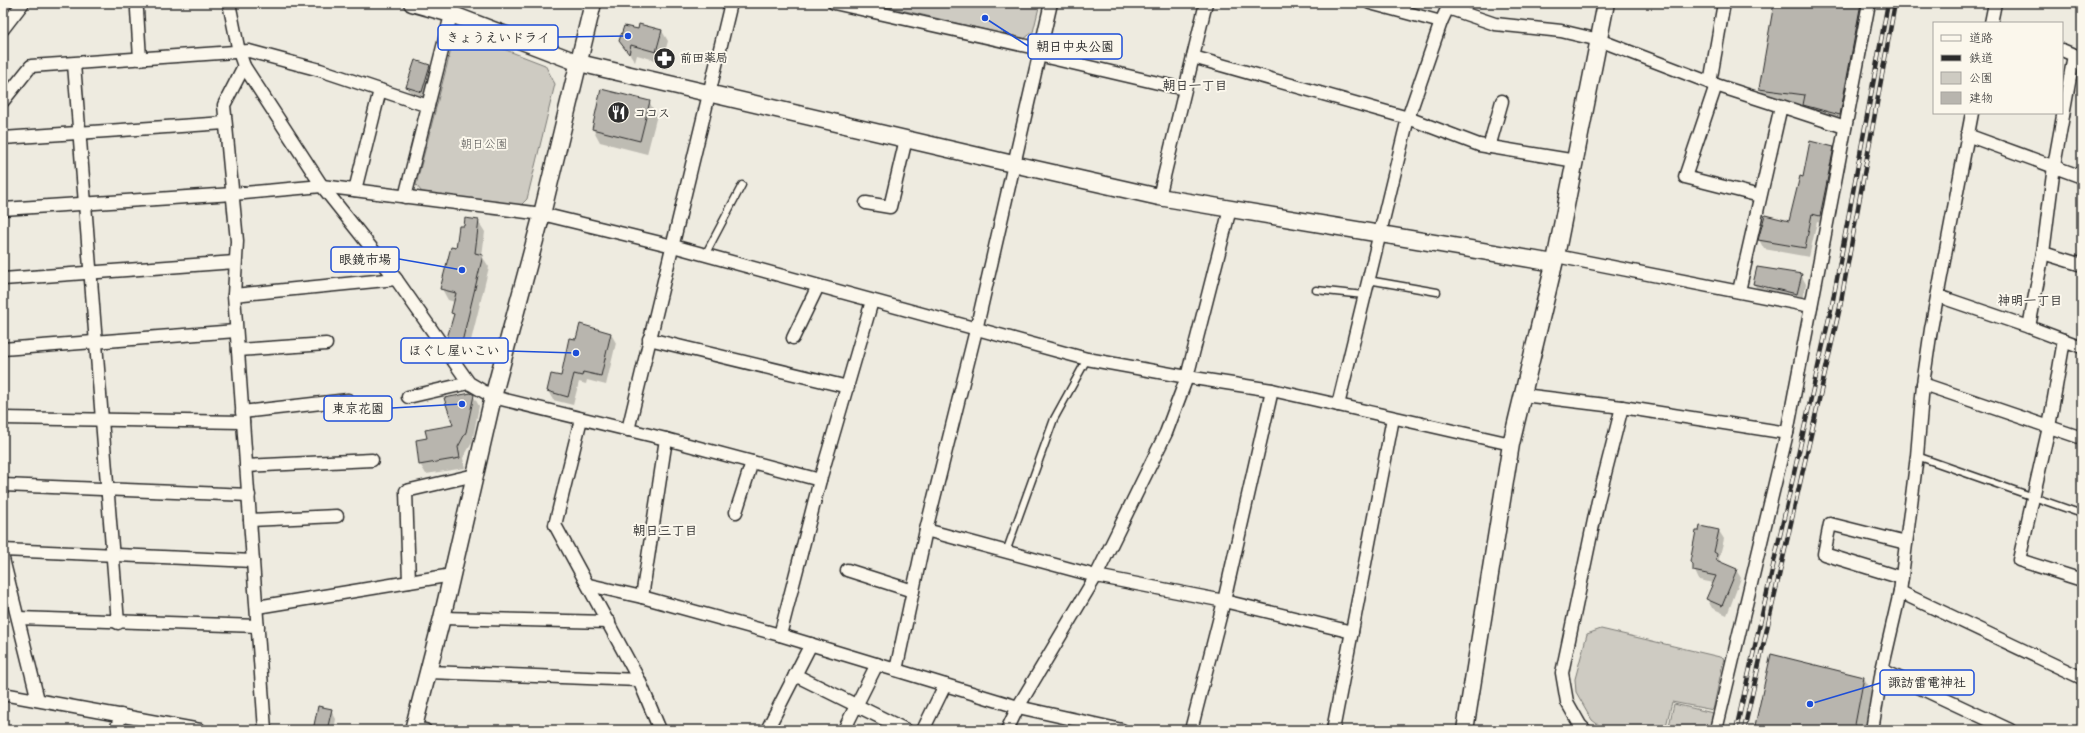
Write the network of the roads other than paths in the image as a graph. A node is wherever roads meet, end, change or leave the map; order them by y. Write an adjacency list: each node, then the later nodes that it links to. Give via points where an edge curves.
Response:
1 (24, 3): 20 (street)
2 (229, 3): 23 (street)
3 (412, 3): 16 (street)
4 (593, 3): 28 (street)
5 (731, 3): 34 (street)
6 (834, 3): 15 (street)
7 (1051, 3): 24 (street)
8 (1206, 3): 26 (street)
9 (1370, 3): 18 (street)
10 (1606, 3): 21 (street)
11 (1869, 3): 42 (street)
12 (1995, 3): 19 (street)
13 (1720, 4): 31 (street)
14 (1449, 5): 18 (street); 21 (street, via 1495,24 1561,31)
15 (856, 6): 24 (street)
16 (453, 9): 28 (street); 37 (street)
17 (137, 10): 27 (street)
18 (1441, 22): 40 (street)
19 (1992, 22)
20 (3, 29)
21 (1599, 40): 31 (street); 48 (street)
22 (2063, 50): 25 (street)
23 (239, 52): 27 (street); 30 (street); 33 (street, via 249,52 320,70)
24 (1039, 52): 32 (street); 49 (street)
25 (2078, 56): 50 (street)
26 (1193, 57): 32 (street); 40 (street)
27 (140, 59): 29 (street)
28 (579, 63): 34 (street); 63 (street)
29 (74, 64): 35 (street, via 31,66); 43 (street)
30 (244, 66): 41 (street, via 224,105); 53 (street)
31 (1713, 84): 38 (street); 56 (street, via 1685,177)
32 (1184, 89): 58 (street)
33 (380, 90): 37 (street); 54 (street)
34 (709, 94): 46 (street); 65 (street)
35 (3, 101)
36 (1502, 101): 47 (street)
37 (428, 106): 57 (street)
38 (1781, 106): 42 (street); 56 (street)
39 (1972, 114): 44 (street)
40 (1408, 118): 47 (street, via 1479,145); 64 (street)
41 (226, 123): 43 (street); 55 (street)
42 (1845, 127): 83 (street)
43 (80, 133): 45 (street); 59 (street)
44 (1967, 135): 50 (street); 81 (street)
45 (3, 138)
46 (906, 139): 49 (street); 60 (street, via 890,206)
47 (1489, 146): 48 (street)
48 (1576, 161): 68 (street)
49 (1013, 164): 58 (street); 85 (street)
50 (2054, 166): 51 (street); 66 (street)
51 (2082, 177)
52 (742, 185): 67 (lane)
53 (322, 186): 54 (street); 55 (street); 73 (street)
54 (355, 190): 57 (street)
55 (233, 194): 59 (street); 69 (street, via 237,241)
56 (1760, 196): 77 (street)
57 (405, 197): 63 (street)
58 (1159, 197): 62 (street)
59 (84, 203): 61 (street); 71 (street)
60 (866, 203)
61 (3, 209)
62 (1230, 209): 64 (street); 96 (street)
63 (542, 214): 65 (street); 103 (street)
64 (1379, 234): 68 (street); 74 (street)
65 (673, 246): 67 (street); 88 (street)
66 (2043, 253): 70 (street); 84 (street)
67 (705, 255): 75 (street)
68 (1555, 259): 77 (street); 101 (street)
69 (235, 262): 71 (street); 79 (street)
70 (2082, 265)
71 (90, 272): 72 (street); 90 (street)
72 (3, 279)
73 (396, 279): 79 (street); 97 (street)
74 (1368, 280): 78 (lane); 80 (street)
75 (818, 286): 82 (street); 87 (street)
76 (1316, 290): 80 (lane)
77 (1739, 291): 83 (street)
78 (1437, 292)
79 (234, 295): 86 (street)
80 (1364, 296): 105 (street)
81 (1938, 296): 84 (street); 98 (street)
82 (872, 301): 85 (street); 99 (street)
83 (1811, 306): 114 (street)
84 (2029, 327): 89 (street)
85 (976, 330): 95 (street); 132 (street)
86 (236, 331): 90 (street); 94 (street)
87 (793, 338)
88 (649, 339): 99 (street); 113 (street)
89 (2064, 340): 92 (street); 112 (street)
90 (95, 342): 93 (street); 111 (street)
91 (326, 344): 94 (street)
92 (2082, 347)
93 (3, 349)
94 (238, 350): 107 (street)
95 (1087, 359): 96 (street); 135 (lane, via 1054,419)
96 (1187, 377): 100 (street); 141 (street, via 1166,433)
97 (469, 383): 102 (street); 103 (street)
98 (1923, 384): 112 (street); 118 (street)
99 (848, 387): 123 (street)
100 (1272, 390): 105 (street); 149 (street)
101 (1523, 395): 106 (street); 117 (street)
102 (408, 397)
103 (493, 397): 110 (street); 122 (street)
104 (348, 400): 107 (street)
105 (1338, 405): 109 (street)
106 (1622, 407): 114 (street); 188 (street, via 1598,501 1562,673 1567,702)
107 (243, 417): 111 (street); 121 (street)
108 (3, 418): 111 (street)
109 (1393, 418): 117 (street); 156 (street)
110 (582, 419): 113 (street); 145 (street, via 555,525)
111 (101, 420): 125 (street)
112 (2048, 427): 115 (street); 127 (street)
113 (628, 430): 116 (street)
114 (1787, 434): 189 (street)
115 (2082, 438)
116 (666, 439): 120 (street); 148 (street)
117 (1511, 444): 187 (street)
118 (1917, 456): 127 (lane); 133 (street)
119 (372, 460): 121 (street)
120 (752, 462): 123 (street); 128 (street)
121 (246, 466): 126 (street)
122 (475, 475): 140 (street); 144 (street, via 406,491)
123 (820, 480): 157 (street)
124 (3, 485): 125 (street)
125 (107, 490): 126 (street); 136 (street)
126 (248, 495): 131 (street)
127 (2034, 497): 129 (lane); 143 (street, via 2019,560)
128 (736, 512)
129 (2082, 514)
130 (337, 516): 131 (street)
131 (250, 520): 138 (street)
132 (926, 530): 135 (street); 146 (street)
133 (1906, 542): 142 (street); 142 (street, via 1830,524 1824,554)
134 (3, 550): 136 (street)
135 (1006, 552): 141 (street)
136 (112, 556): 138 (street); 154 (street)
137 (3, 559): 151 (street)
138 (253, 561): 150 (street)
139 (847, 570): 146 (street)
140 (452, 575): 144 (street); 152 (street)
141 (1096, 576): 149 (street); 170 (street)
142 (1902, 578): 147 (street)
143 (2082, 580)
144 (409, 582): 150 (street)
145 (589, 585): 148 (street); 153 (street)
146 (913, 591): 160 (street)
147 (1900, 592): 161 (street); 164 (street)
148 (642, 597): 157 (street)
149 (1224, 601): 156 (street); 185 (street)
150 (256, 607): 155 (street)
151 (18, 618): 154 (street); 168 (street)
152 (442, 618): 153 (street); 162 (street)
153 (609, 622): 165 (street)
154 (118, 623): 155 (street)
155 (258, 626): 175 (street)
156 (1352, 632): 186 (street)
157 (780, 635): 158 (street)
158 (811, 644): 159 (street); 163 (street)
159 (876, 664): 160 (street); 169 (street)
160 (896, 670): 166 (street)
161 (1882, 670): 190 (street); 191 (street)
162 (428, 672): 165 (street); 176 (street)
163 (795, 675): 169 (street); 179 (street)
164 (2082, 678)
165 (639, 680): 178 (street)
166 (945, 685): 170 (street); 182 (street)
167 (3, 694): 168 (street)
168 (38, 700): 171 (street)
169 (856, 705): 180 (street); 181 (street)
170 (1018, 707): 172 (street); 183 (street)
171 (121, 715): 173 (street); 174 (street)
172 (1081, 725): 184 (street)
173 (116, 730)
174 (200, 730)
175 (265, 730)
176 (413, 730): 177 (street)
177 (425, 730)
178 (660, 730)
179 (767, 730)
180 (844, 730)
181 (906, 730)
182 (923, 730)
183 (1007, 730)
184 (1122, 730)
185 (1191, 730)
186 (1333, 730)
187 (1465, 730)
188 (1585, 730)
189 (1716, 730)
190 (1872, 730)
191 (2010, 730)

